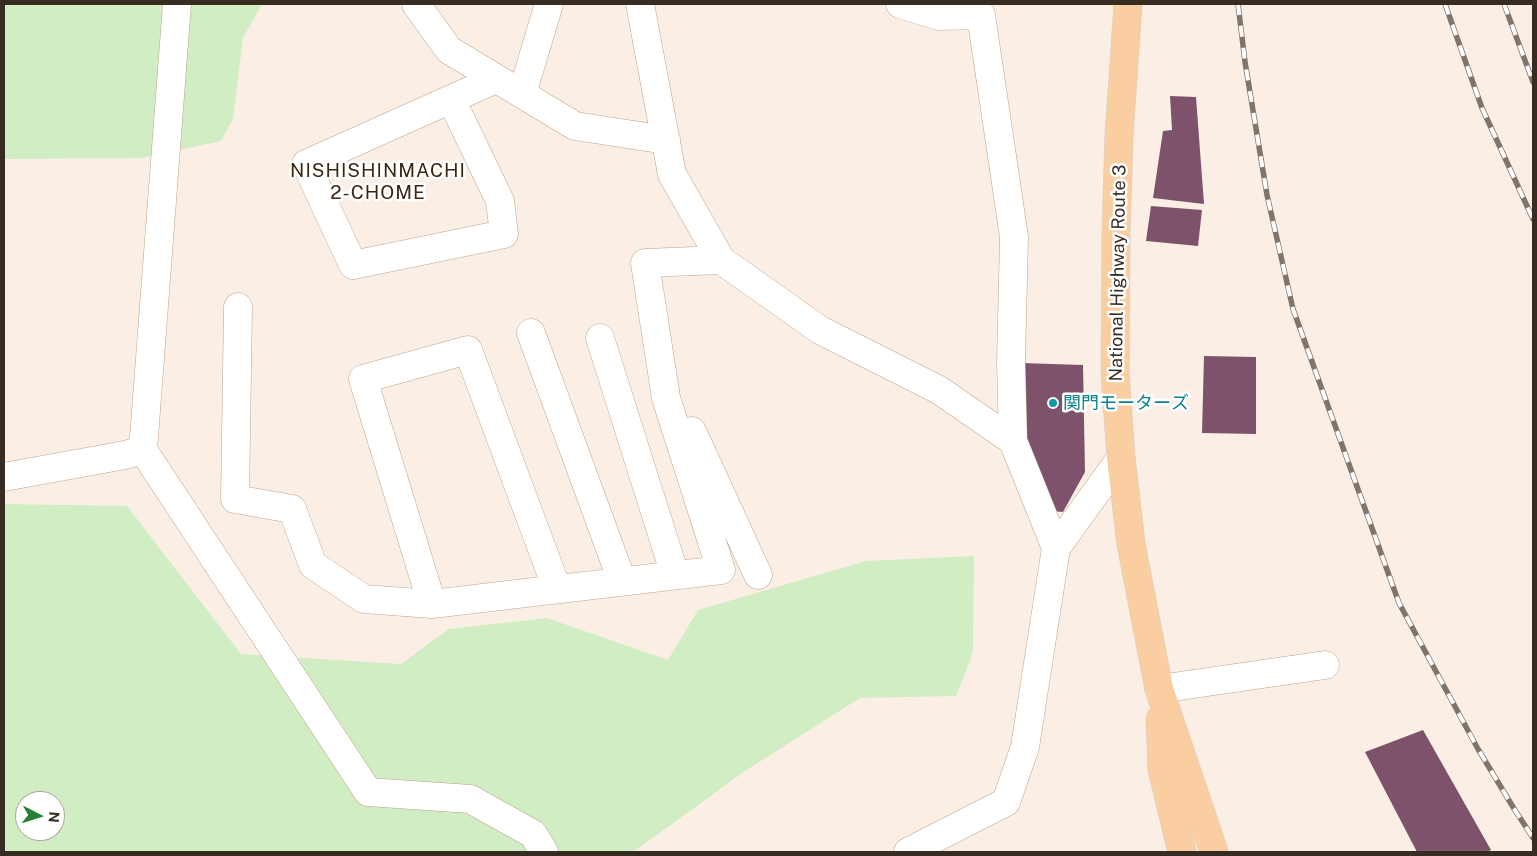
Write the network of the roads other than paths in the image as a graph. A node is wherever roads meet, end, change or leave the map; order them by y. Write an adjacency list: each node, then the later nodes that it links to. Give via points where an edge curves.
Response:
1 (177, 4): 17 (street)
2 (416, 4): 7 (street, via 449,50)
3 (549, 4): 8 (street)
4 (640, 4): 10 (street)
5 (900, 4): 16 (street, via 938,16 981,15 1014,238)
6 (1128, 4): 18 (highway, National Highway Route 3, via 1116,234 1115,372)
7 (496, 79): 8 (street); 9 (street, via 306,164 353,265 504,234 500,200)
8 (522, 94): 10 (street, via 575,126)
9 (451, 99)
10 (666, 140): 11 (street, via 672,174)
11 (721, 260): 15 (street, via 645,263); 16 (street, via 820,330 939,390)
12 (238, 307): 25 (street, via 235,499 292,508 313,565 364,599)
13 (530, 333): 23 (street)
14 (600, 338): 22 (street)
15 (661, 364): 21 (street); 22 (street, via 666,398 720,570)
16 (1013, 442): 20 (street)
17 (144, 450): 19 (street); 28 (street, via 368,792 470,800 533,834)
18 (1121, 458): 20 (street); 27 (highway, National Highway Route 3, via 1131,544)
19 (4, 477)
20 (1056, 548): 29 (street, via 1026,747 1006,802)
21 (758, 574)
22 (675, 575): 23 (street)
23 (622, 581): 24 (street)
24 (557, 589): 25 (street); 25 (street, via 468,350 363,379)
25 (432, 604)
26 (1325, 665): 27 (street)
27 (1159, 689): 30 (highway, National Highway Route 3, via 1162,769); 31 (highway, National Highway Route 3)
28 (544, 852)
29 (908, 852)
30 (1182, 852)
31 (1214, 852)

